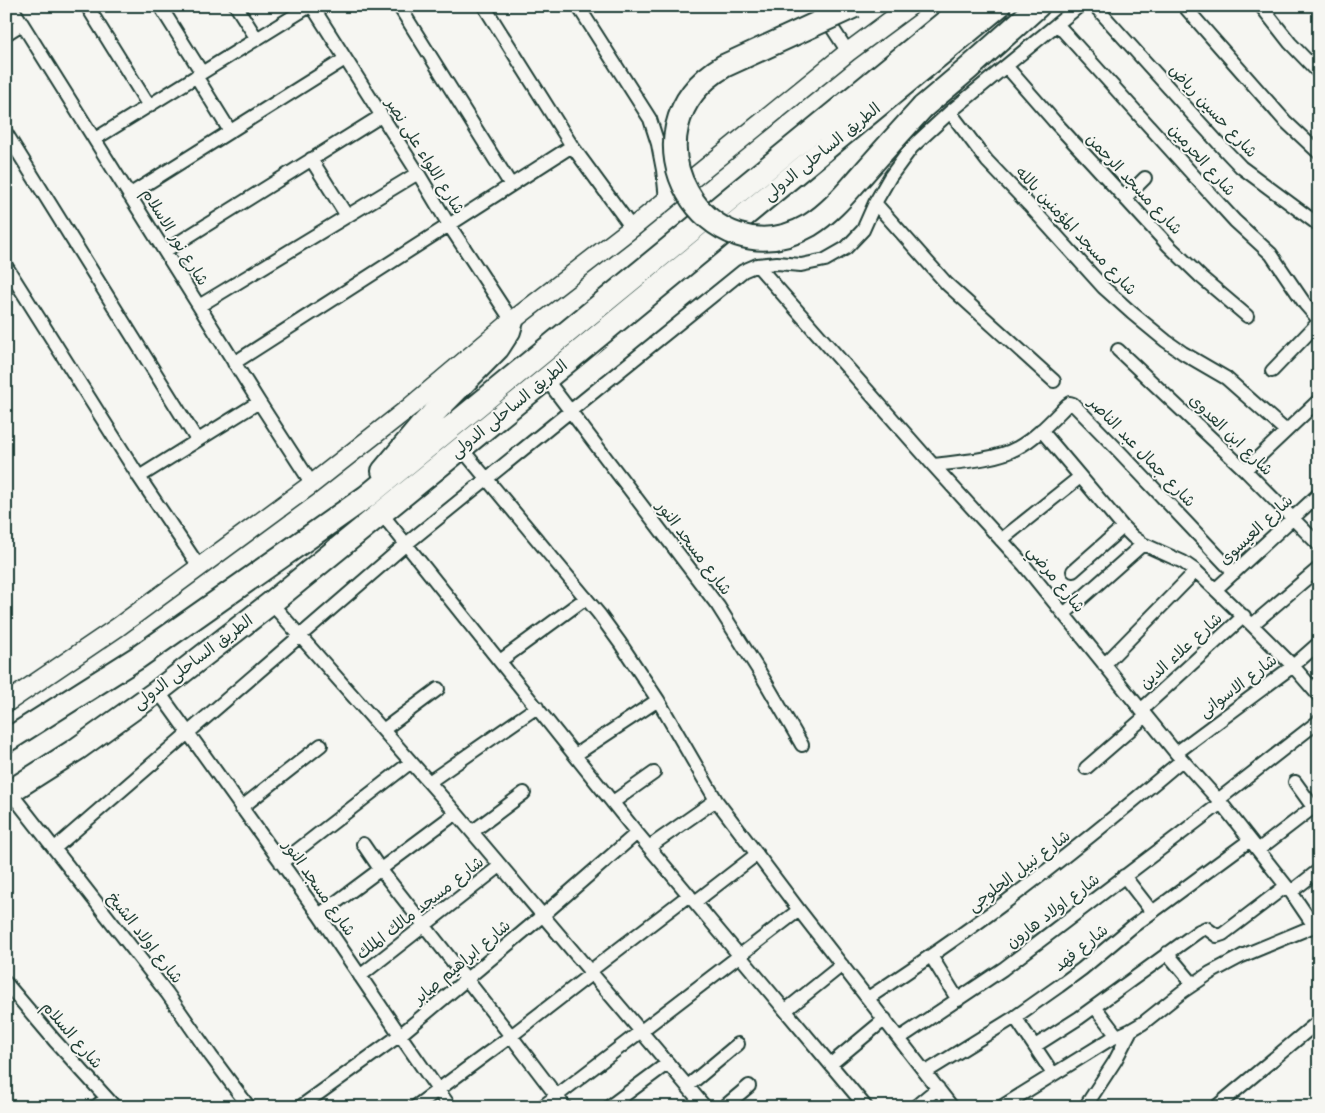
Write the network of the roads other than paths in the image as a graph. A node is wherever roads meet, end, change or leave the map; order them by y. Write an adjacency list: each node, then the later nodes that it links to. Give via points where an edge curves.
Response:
1 (11, 6): 19 (street, شارع نور الاسلام)
2 (87, 6): 28 (street)
3 (160, 6): 27 (street)
4 (236, 6): 22 (street)
5 (311, 6): 22 (street); 24 (street, شارع اللواء على نصر)
6 (399, 6): 39 (street)
7 (484, 6): 34 (street)
8 (578, 6): 42 (street, via 650,119 658,144)
9 (818, 6): 23 (street)
10 (856, 6): 14 (highway, bridge, via 724,66 706,78 690,95 680,116 675,140 678,169 688,194 701,212 720,226 753,237 777,237 809,225 829,211 923,107)
11 (910, 6): 23 (street)
12 (965, 6): 74 (highway, الطريق الساحلى الدولى)
13 (999, 6): 58 (highway, الطريق الساحلى الدولى)
14 (1038, 6)
15 (1079, 6): 20 (street)
16 (1095, 6): 46 (street, شارع حسين رياض, via 1222,148)
17 (1184, 6): 35 (street, via 1286,121)
18 (1266, 8): 26 (street, via 1290,43)
19 (22, 24): 21 (street); 33 (street, شارع نور الاسلام)
20 (1057, 24): 25 (street); 54 (street, شارع الحرمين, via 1235,221 1271,254)
21 (6, 34)
22 (257, 39): 27 (street)
23 (848, 52): 42 (street)
24 (346, 59): 30 (street, شارع اللواء على نصر); 31 (street)
25 (1006, 66): 29 (street); 41 (street, شارع مسجد الرحمن)
26 (1319, 74)
27 (199, 75): 28 (street); 31 (street)
28 (149, 106): 33 (street)
29 (950, 112): 43 (street, via 912,147); 64 (street, شارع مسجد المؤمنين بالله, via 987,161 1103,287 1166,341 1226,378)
30 (381, 116): 36 (street); 37 (street, شارع اللواء على نصر)
31 (230, 131): 40 (street)
32 (6, 133): 65 (street)
33 (94, 140): 40 (street, شارع نور الاسلام)
34 (572, 146): 39 (street); 47 (street)
35 (1319, 153)
36 (311, 160): 44 (street); 48 (street)
37 (418, 173): 44 (street); 45 (street, شارع اللواء على نصر)
38 (1145, 178): 41 (street)
39 (511, 185): 45 (street)
40 (129, 195): 48 (street, شارع نور الاسلام)
41 (1125, 198): 52 (street, شارع مسجد الرحمن, via 1200,277)
42 (666, 200): 47 (street)
43 (875, 203): 49 (street, via 863,230 846,248 825,260 801,265); 59 (street, via 947,284)
44 (347, 216): 51 (street)
45 (449, 225): 53 (street, شارع اللواء على نصر); 56 (street)
46 (1319, 225)
47 (632, 228): 53 (street)
48 (165, 251): 51 (street, شارع نور الاسلام)
49 (757, 265): 62 (street, via 743,271); 67 (street, شارع مرضي)
50 (6, 266): 70 (street)
51 (199, 306): 56 (street, شارع نور الاسلام)
52 (1246, 316)
53 (512, 321): 72 (street); 74 (highway, via 498,348 407,442)
54 (1319, 321): 57 (street)
55 (1118, 350): 68 (street, شارع ابن العدوى)
56 (234, 363): 61 (street, شارع نور الاسلام)
57 (1272, 372)
58 (546, 379): 62 (street, شارع مسجد النور); 66 (highway, الطريق الساحلى الدولى)
59 (1054, 381)
60 (1319, 400): 64 (street)
61 (259, 402): 65 (street); 72 (street, شارع نور الاسلام)
62 (570, 412): 71 (street); 109 (street, شارع مسجد النور, via 718,606)
63 (1041, 430): 67 (street, شارع جمال عبد الناصر, via 1005,454); 69 (street); 86 (street, شارع جمال عبد الناصر, via 1070,403 1075,405)
64 (1286, 431): 68 (street)
65 (197, 440): 70 (street)
66 (461, 448): 71 (street); 75 (highway, الطريق الساحلى الدولى)
67 (933, 465): 78 (street, شارع مرضي)
68 (1245, 470): 76 (street, شارع ابن العدوى)
69 (1080, 477): 77 (street); 78 (street)
70 (138, 478): 82 (street)
71 (486, 478): 80 (street); 88 (street)
72 (312, 484): 82 (street)
73 (1319, 494): 76 (street, شارع العيسوى)
74 (366, 498): 107 (highway, الطريق الساحلى الدولى, via 137,658)
75 (381, 514): 80 (street); 89 (highway, الطريق الساحلى الدولى)
76 (1292, 518): 81 (street, شارع ابن العدوى); 86 (street, شارع العيسوى)
77 (1123, 527): 79 (street); 84 (street)
78 (1001, 540): 90 (street, شارع مرضي)
79 (1143, 544): 85 (street); 90 (street)
80 (405, 545): 92 (street); 94 (street)
81 (1319, 545)
82 (200, 568): 101 (street)
83 (1319, 568): 91 (street, شارع علاء الدين)
84 (1072, 571)
85 (1196, 571): 87 (street); 95 (street)
86 (1234, 572): 87 (street, شارع العيسوى)
87 (1216, 589): 91 (street)
88 (586, 598): 94 (street); 100 (street)
89 (271, 603): 92 (street); 98 (highway, الطريق الساحلى الدولى)
90 (1064, 614): 95 (street, شارع مرضي)
91 (1248, 620): 96 (street); 103 (street, شارع علاء الدين)
92 (300, 636): 105 (street); 106 (street)
93 (1319, 643): 96 (street, شارع الاسوانى)
94 (500, 661): 102 (street)
95 (1104, 665): 103 (street, شارع مرضي)
96 (1292, 666): 99 (street); 111 (street, شارع الاسوانى)
97 (438, 689): 105 (street)
98 (158, 691): 106 (street, شارع مسجد النور); 117 (highway, الطريق الساحلى الدولى)
99 (1319, 696)
100 (658, 700): 110 (street); 119 (street)
101 (6, 703)
102 (537, 707): 110 (street); 115 (street)
103 (1143, 713): 111 (street, شارع مرضي); 113 (street, شارع علاء الدين)
104 (1319, 721): 120 (street, شارع اولاد هارون)
105 (383, 730): 112 (street)
106 (188, 733): 123 (street, شارع مسجد النور); 130 (street)
107 (6, 740)
108 (321, 745): 123 (street)
109 (802, 745)
110 (575, 755): 121 (street)
111 (1179, 756): 120 (street, شارع مرضي); 147 (street, شارع نبيل الحلوجى, via 1122,811)
112 (411, 762): 115 (street); 132 (street)
113 (1086, 768)
114 (654, 773): 121 (street)
115 (429, 782): 124 (street)
116 (1295, 782): 122 (street)
117 (8, 793): 130 (street, شارع اولاد الشيخ)
118 (524, 793): 125 (street)
119 (716, 800): 129 (street); 131 (street)
120 (1219, 801): 128 (street, شارع مرضي); 136 (street, شارع اولاد هارون)
121 (613, 802): 126 (street)
122 (1316, 805): 128 (street, شارع فهد)
123 (241, 808): 132 (street, شارع مسجد النور)
124 (456, 813): 125 (street); 134 (street)
125 (472, 832): 133 (street)
126 (638, 833): 129 (street); 142 (street, شارع ابراهيم صابر)
127 (363, 844): 134 (street)
128 (1254, 845): 137 (street, شارع مرضي); 140 (street, شارع فهد)
129 (649, 847): 138 (street)
130 (55, 848): 181 (street, شارع اولاد الشيخ, via 167,993)
131 (757, 854): 138 (street); 139 (street)
132 (281, 863): 141 (street, شارع مسجد النور)
133 (500, 866): 142 (street); 143 (street, شارع مسجد مالك الملك)
134 (380, 869): 141 (street); 143 (street)
135 (1319, 870): 137 (street)
136 (1124, 876): 140 (street); 155 (street, شارع اولاد هارون)
137 (1288, 889): 144 (street, شارع مرضي); 145 (street, via 1223,934 1217,936 1202,929)
138 (692, 898): 146 (street); 149 (street)
139 (799, 910): 146 (street); 148 (street)
140 (1152, 912): 158 (street, شارع فهد, via 1082,969)
141 (319, 915): 150 (street, شارع مسجد النور)
142 (542, 916): 149 (street); 151 (street, شارع ابراهيم صابر)
143 (424, 925): 150 (street, شارع مسجد مالك الملك); 151 (street)
144 (1317, 925): 153 (street, via 1234,960)
145 (1167, 954): 153 (street); 156 (street)
146 (739, 955): 157 (street); 161 (street)
147 (931, 956): 154 (street, شارع نبيل الحلوجى); 155 (street)
148 (842, 966): 154 (street); 157 (street)
149 (590, 973): 161 (street); 164 (street)
150 (360, 976): 163 (street, شارع مسجد النور)
151 (466, 979): 163 (street, شارع ابراهيم صابر); 164 (street)
152 (6, 983): 178 (street, شارع السلام)
153 (1193, 984): 162 (street)
154 (868, 998): 159 (street)
155 (958, 1000): 166 (street, شارع اولاد هارون)
156 (1095, 1007): 165 (street); 168 (street)
157 (786, 1010): 170 (street)
158 (1015, 1017): 168 (street); 171 (street, شارع فهد)
159 (885, 1019): 166 (street); 170 (street)
160 (1319, 1021): 194 (street)
161 (641, 1030): 169 (street); 177 (street)
162 (1131, 1030): 165 (street); 193 (street, via 1116,1060)
163 (400, 1035): 176 (street, شارع مسجد النور); 182 (street, شارع ابراهيم صابر)
164 (511, 1036): 176 (street); 177 (street)
165 (1116, 1036): 172 (street)
166 (900, 1038): 171 (street)
167 (738, 1044): 173 (street)
168 (1034, 1046): 172 (street)
169 (668, 1063): 173 (street); 179 (street)
170 (831, 1064): 189 (street)
171 (926, 1072): 175 (street)
172 (1053, 1074): 192 (street)
173 (688, 1086): 187 (street)
174 (749, 1086): 188 (street)
175 (938, 1088): 190 (street); 191 (street)
176 (438, 1090): 183 (street); 184 (street, شارع مسجد النور)
177 (556, 1096): 185 (street); 186 (street)
178 (111, 1103): 180 (street)
179 (610, 1106)
180 (95, 1107)
181 (249, 1107)
182 (300, 1107)
183 (416, 1107)
184 (450, 1107)
185 (542, 1107)
186 (564, 1107)
187 (705, 1107)
188 (724, 1107)
189 (866, 1107)
190 (915, 1107)
191 (952, 1107)
192 (1000, 1107)
193 (1084, 1107)
194 (1216, 1107)

